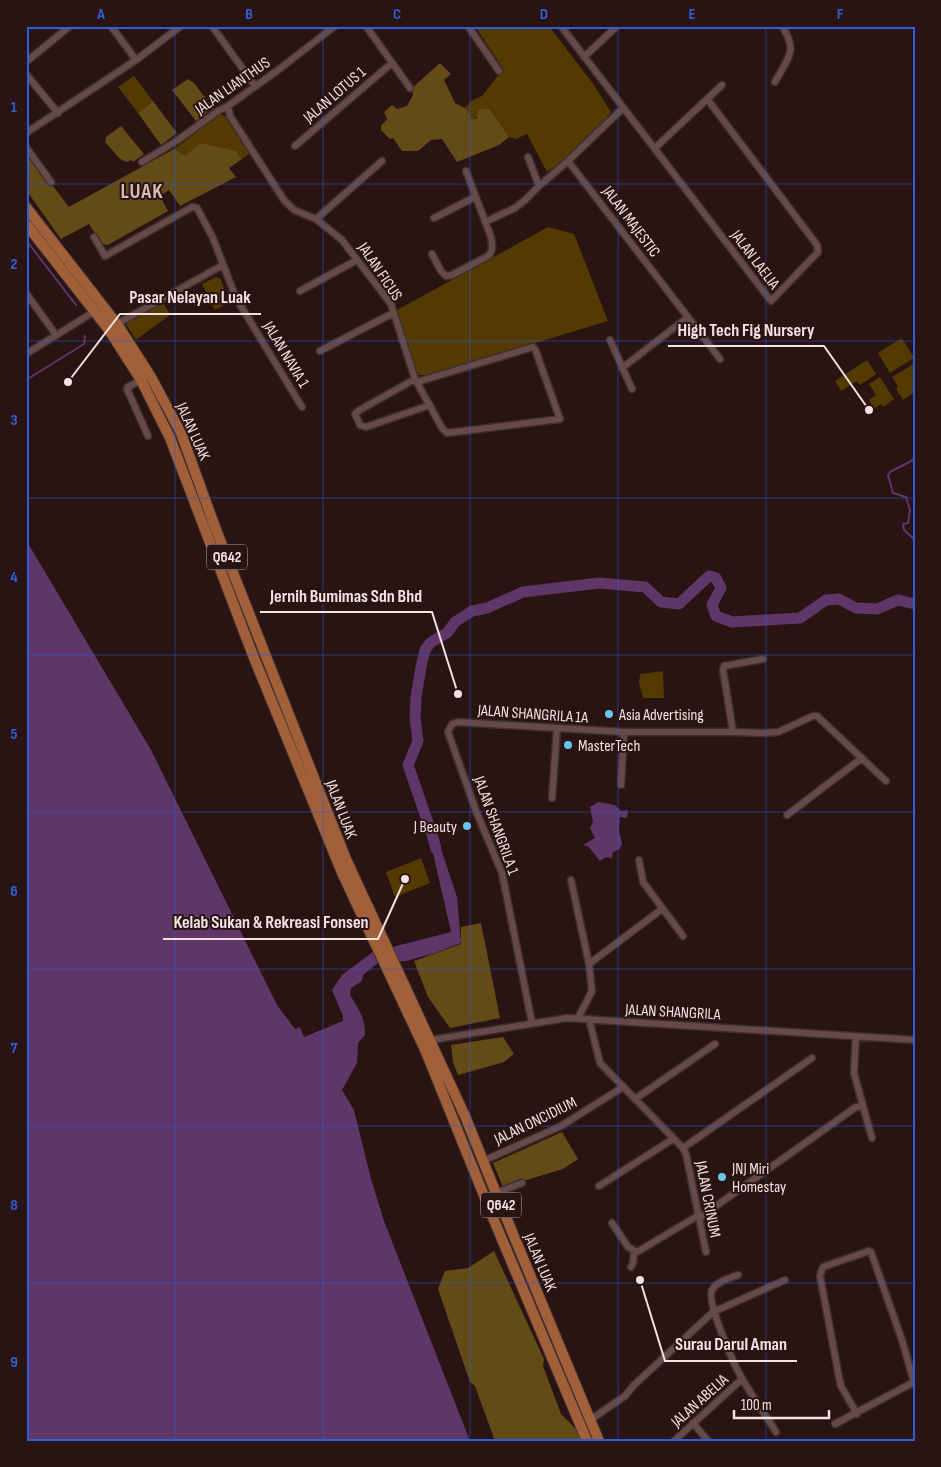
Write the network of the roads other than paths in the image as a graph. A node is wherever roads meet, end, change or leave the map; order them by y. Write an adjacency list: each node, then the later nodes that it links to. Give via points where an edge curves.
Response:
1 (70, 26): 13 (street)
2 (111, 26): 12 (street)
3 (181, 26): 12 (street)
4 (212, 26): 19 (street)
5 (335, 26): 19 (street, JALAN LIANTHUS)
6 (366, 26): 14 (street)
7 (468, 26): 15 (street)
8 (561, 26): 11 (street, JALAN LAELIA)
9 (782, 26): 17 (street, via 791,45 791,53)
10 (615, 28): 11 (street)
11 (584, 56): 23 (street, JALAN LAELIA)
12 (136, 60): 24 (street)
13 (26, 62)
14 (392, 63): 20 (street); 26 (street, JALAN LOTUS 1)
15 (499, 71)
16 (26, 74): 24 (street)
17 (775, 82)
18 (722, 85): 21 (street)
19 (255, 86): 22 (street, JALAN LIANTHUS)
20 (410, 88)
21 (708, 100): 28 (street); 28 (street, JALAN LAELIA, via 818,244 818,252 771,301)
22 (228, 106): 32 (street, JALAN LIANTHUS); 39 (street, JALAN FICUS, via 230,116 284,200 294,210)
23 (623, 108): 28 (street, JALAN LAELIA); 31 (street)
24 (58, 113): 25 (street)
25 (26, 133)
26 (295, 146)
27 (26, 147): 34 (street)
28 (654, 148)
29 (528, 157): 35 (street)
30 (382, 161): 39 (street)
31 (568, 161): 35 (street); 50 (street, JALAN MAJESTIC)
32 (142, 162)
33 (466, 171): 36 (street)
34 (51, 182)
35 (538, 186): 40 (street, via 515,208)
36 (475, 197): 38 (street); 40 (street)
37 (26, 207): 51 (main road, JALAN LUAK / Q642)
38 (434, 218)
39 (316, 219): 44 (street, JALAN FICUS, via 342,240)
40 (485, 222): 43 (street, via 493,247 488,256 446,276)
41 (26, 224): 48 (main road, JALAN LUAK / Q642)
42 (94, 237): 45 (street, JALAN NAVIA 1, via 105,256 192,207 197,208)
43 (432, 254)
44 (357, 260): 46 (street); 49 (street, JALAN FICUS, via 391,304)
45 (223, 265): 51 (street); 62 (street, JALAN NAVIA 1, via 236,298)
46 (300, 291)
47 (26, 293): 52 (street)
48 (95, 311): 52 (street); 58 (main road, JALAN LUAK / Q642)
49 (392, 313): 54 (street); 59 (street, JALAN FICUS)
50 (688, 317): 56 (street, JALAN MAJESTIC); 57 (street)
51 (117, 324): 64 (main road, JALAN LUAK / Q642, via 152,377 181,434)
52 (56, 335): 55 (street)
53 (610, 340): 57 (street)
54 (320, 351)
55 (26, 354)
56 (720, 359)
57 (622, 368): 60 (street)
58 (141, 380): 63 (street, via 127,389); 65 (main road, JALAN LUAK / Q642, via 170,438)
59 (416, 380): 61 (street, JALAN FICUS); 61 (street, via 358,411 355,414 360,425 366,426); 61 (street, JALAN FICUS, via 532,347 560,419 447,433)
60 (632, 389)
61 (430, 405)
62 (302, 406)
63 (148, 436)
64 (198, 477): 65 (main road, via 208,513); 66 (main road, JALAN LUAK / Q642)
65 (200, 521): 67 (main road, JALAN LUAK / Q642)
66 (216, 528): 67 (main road, via 210,533); 81 (main road, JALAN LUAK / Q642)
67 (220, 572): 81 (main road, JALAN LUAK / Q642, via 343,875)
68 (762, 659): 72 (street, via 724,666)
69 (450, 727): 70 (street, JALAN SHANGRILA 1A, via 458,722); 87 (street, JALAN SHANGRILA 1, via 448,732 476,811 502,873)
70 (557, 729): 71 (street, JALAN SHANGRILA 1A); 76 (street)
71 (624, 732): 72 (street, JALAN SHANGRILA 1A); 75 (street)
72 (732, 732): 73 (street, JALAN SHANGRILA 1A, via 778,732 818,716)
73 (862, 758): 74 (street, JALAN SHANGRILA 1A); 77 (street)
74 (886, 781)
75 (621, 785)
76 (552, 798)
77 (787, 815)
78 (638, 860): 80 (street, via 643,882)
79 (571, 880): 83 (street)
80 (662, 909): 82 (street); 83 (street)
81 (376, 935): 84 (main road, JALAN LUAK / Q642)
82 (683, 936)
83 (589, 964): 85 (street, via 592,991)
84 (394, 974): 89 (main road, JALAN LUAK / Q642); 118 (main road, JALAN LUAK / Q642)
85 (578, 1018): 86 (street, JALAN SHANGRILA); 87 (street, JALAN SHANGRILA)
86 (589, 1020): 88 (street, JALAN SHANGRILA); 93 (street, JALAN CRINUM, via 600,1063)
87 (532, 1023): 89 (street, JALAN SHANGRILA)
88 (856, 1036): 90 (street, JALAN SHANGRILA); 95 (street, via 854,1073)
89 (431, 1040): 99 (main road, JALAN LUAK / Q642)
90 (915, 1040)
91 (715, 1044): 94 (street)
92 (812, 1058): 98 (street)
93 (623, 1087): 94 (street, JALAN CRINUM); 99 (street, JALAN ONCIDIUM, via 561,1126)
94 (636, 1099): 97 (street, JALAN CRINUM)
95 (863, 1106): 96 (street); 103 (street, via 856,1107)
96 (872, 1138)
97 (674, 1139): 98 (street, JALAN CRINUM); 101 (street)
98 (683, 1148): 103 (street, JALAN CRINUM)
99 (483, 1161): 102 (main road, JALAN LUAK / Q642)
100 (522, 1183): 102 (street)
101 (599, 1186)
102 (496, 1193): 114 (main road, JALAN LUAK / Q642)
103 (699, 1217): 105 (street, via 642,1251); 106 (street, JALAN CRINUM)
104 (612, 1223): 105 (street)
105 (634, 1252): 107 (street)
106 (706, 1252)
107 (631, 1267)
108 (738, 1275): 110 (street, via 720,1282 712,1290)
109 (785, 1280): 110 (street)
110 (713, 1312): 111 (street); 114 (street, via 625,1396)
111 (742, 1379): 115 (street, JALAN ABELIA); 117 (street)
112 (915, 1383): 113 (street); 113 (street, via 874,1255 869,1251 823,1267 820,1276 841,1386)
113 (857, 1414): 116 (street)
114 (590, 1420): 119 (main road, JALAN LUAK / Q642)
115 (694, 1423): 120 (street, JALAN ABELIA); 121 (street)
116 (835, 1424)
117 (776, 1432)
118 (587, 1441)
119 (599, 1441)
120 (674, 1441)
121 (708, 1441)

